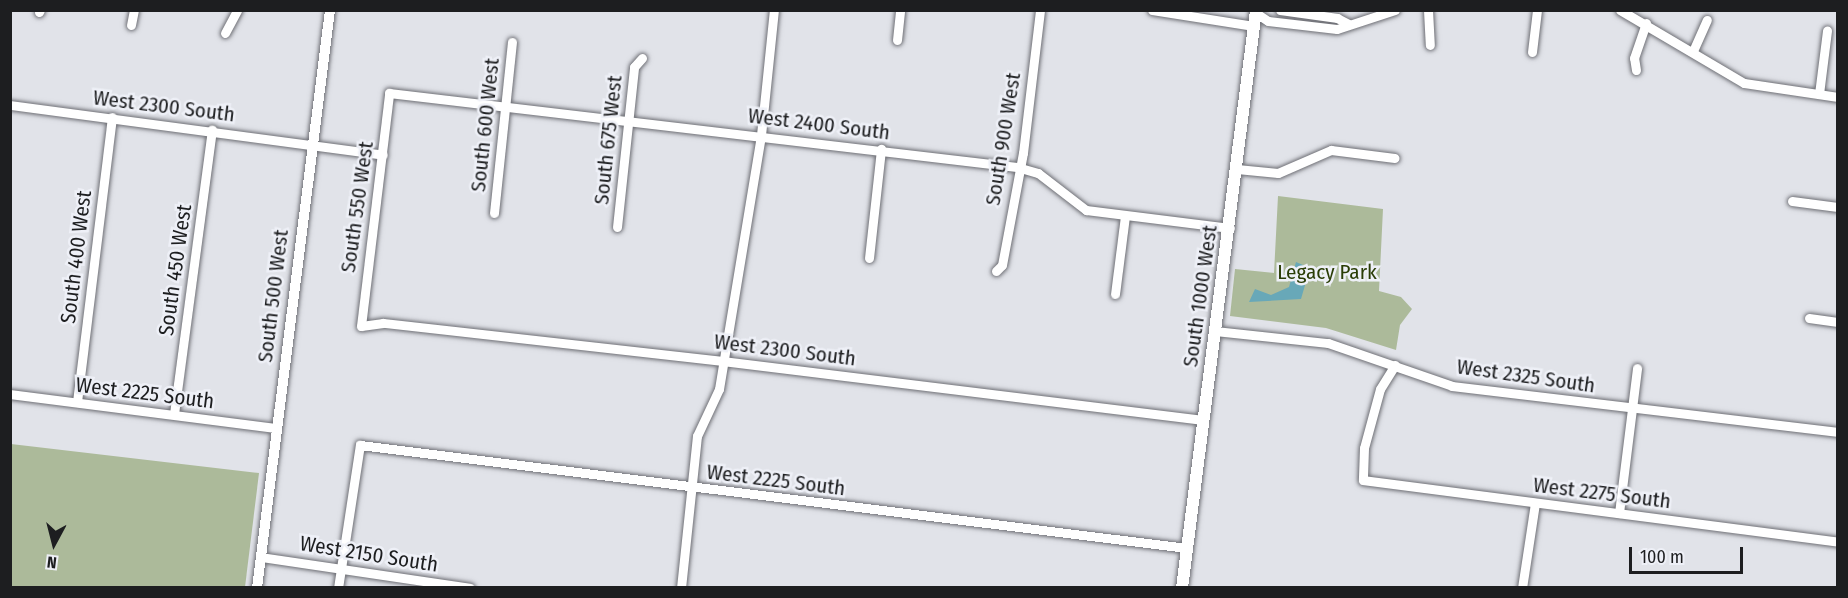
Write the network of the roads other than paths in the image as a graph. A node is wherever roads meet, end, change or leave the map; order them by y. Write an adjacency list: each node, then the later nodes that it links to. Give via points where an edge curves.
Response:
1 (134, 10): 17 (street)
2 (237, 10): 20 (street)
3 (330, 10): 37 (street, South 500 West)
4 (774, 10): 36 (street)
5 (900, 10): 21 (street)
6 (1040, 10): 41 (street, South 900 West)
7 (1152, 10): 18 (street)
8 (1280, 10): 16 (street, via 1337,18)
9 (1395, 10): 16 (street)
10 (1428, 10): 23 (street)
11 (1537, 10): 25 (street)
12 (1620, 10): 15 (street)
13 (1259, 11): 16 (street, via 1269,21 1337,29); 18 (main road, South 1000 West)
14 (1707, 20): 24 (street)
15 (1646, 23): 24 (street); 27 (street, via 1634,58)
16 (1349, 24)
17 (131, 25)
18 (1254, 26): 42 (main road, South 1000 West)
19 (1827, 31): 29 (street)
20 (225, 33)
21 (897, 40)
22 (512, 42): 32 (street, South 600 West)
23 (1430, 45)
24 (1693, 51): 29 (street, via 1744,83)
25 (1532, 52)
26 (642, 58): 34 (street, South 675 West, via 634,67)
27 (1636, 70)
28 (389, 93): 32 (street, West 2400 South); 39 (street, South 550 West)
29 (1819, 94): 30 (street)
30 (1838, 97)
31 (10, 105): 33 (street, West 2300 South)
32 (505, 106): 34 (street, West 2400 South); 45 (street, South 600 West)
33 (112, 117): 35 (street, West 2300 South); 60 (street, South 400 West)
34 (630, 120): 36 (street, West 2400 South); 47 (street, South 675 West)
35 (212, 130): 37 (street, West 2300 South); 62 (street, South 450 West)
36 (761, 135): 38 (street, West 2400 South); 56 (street)
37 (312, 145): 39 (street, West 2300 South); 64 (street, South 500 West)
38 (881, 149): 41 (street, West 2400 South); 49 (street)
39 (383, 155): 54 (street, South 550 West)
40 (1395, 158): 42 (street, via 1331,150 1278,173)
41 (1017, 166): 46 (street, West 2400 South, via 1038,173 1086,210); 50 (street, South 900 West, via 1002,265)
42 (1237, 169): 48 (main road, South 1000 West)
43 (1792, 201): 44 (street)
44 (1838, 207)
45 (494, 213)
46 (1125, 216): 48 (street, West 2400 South); 51 (street)
47 (617, 227)
48 (1230, 228): 55 (main road, South 1000 West)
49 (869, 258)
50 (996, 271)
51 (1115, 294)
52 (1809, 318): 53 (street)
53 (1838, 322)
54 (361, 326): 56 (street, West 2300 South, via 382,323)
55 (1215, 331): 57 (street, West 2325 South, via 1328,343); 63 (main road, South 1000 West)
56 (723, 361): 63 (street, West 2300 South); 66 (street, via 717,400 697,436)
57 (1395, 365): 61 (street, West 2325 South, via 1452,386); 67 (street, West 2275 South, via 1380,389 1364,448 1363,480)
58 (1637, 368): 61 (street)
59 (10, 394): 60 (street, West 2225 South)
60 (77, 402): 62 (street, West 2225 South)
61 (1630, 408): 65 (street, West 2325 South); 68 (street)
62 (174, 414): 64 (street, West 2225 South)
63 (1203, 420): 70 (main road, South 1000 West)
64 (275, 428): 71 (street, South 500 West)
65 (1838, 432)
66 (692, 488): 70 (street, West 2225 South); 72 (street, West 2225 South, via 360,445); 77 (street)
67 (1535, 503): 68 (street, West 2275 South); 79 (street)
68 (1619, 513): 69 (street, West 2275 South)
69 (1838, 542)
70 (1187, 548): 78 (main road, South 1000 West)
71 (261, 556): 72 (street, West 2150 South); 74 (street, South 500 West)
72 (341, 569): 73 (street, West 2150 South); 75 (street)
73 (452, 586): 76 (street, West 2150 South)
74 (257, 588)
75 (338, 588)
76 (470, 588)
77 (681, 588)
78 (1182, 588)
79 (1522, 588)

